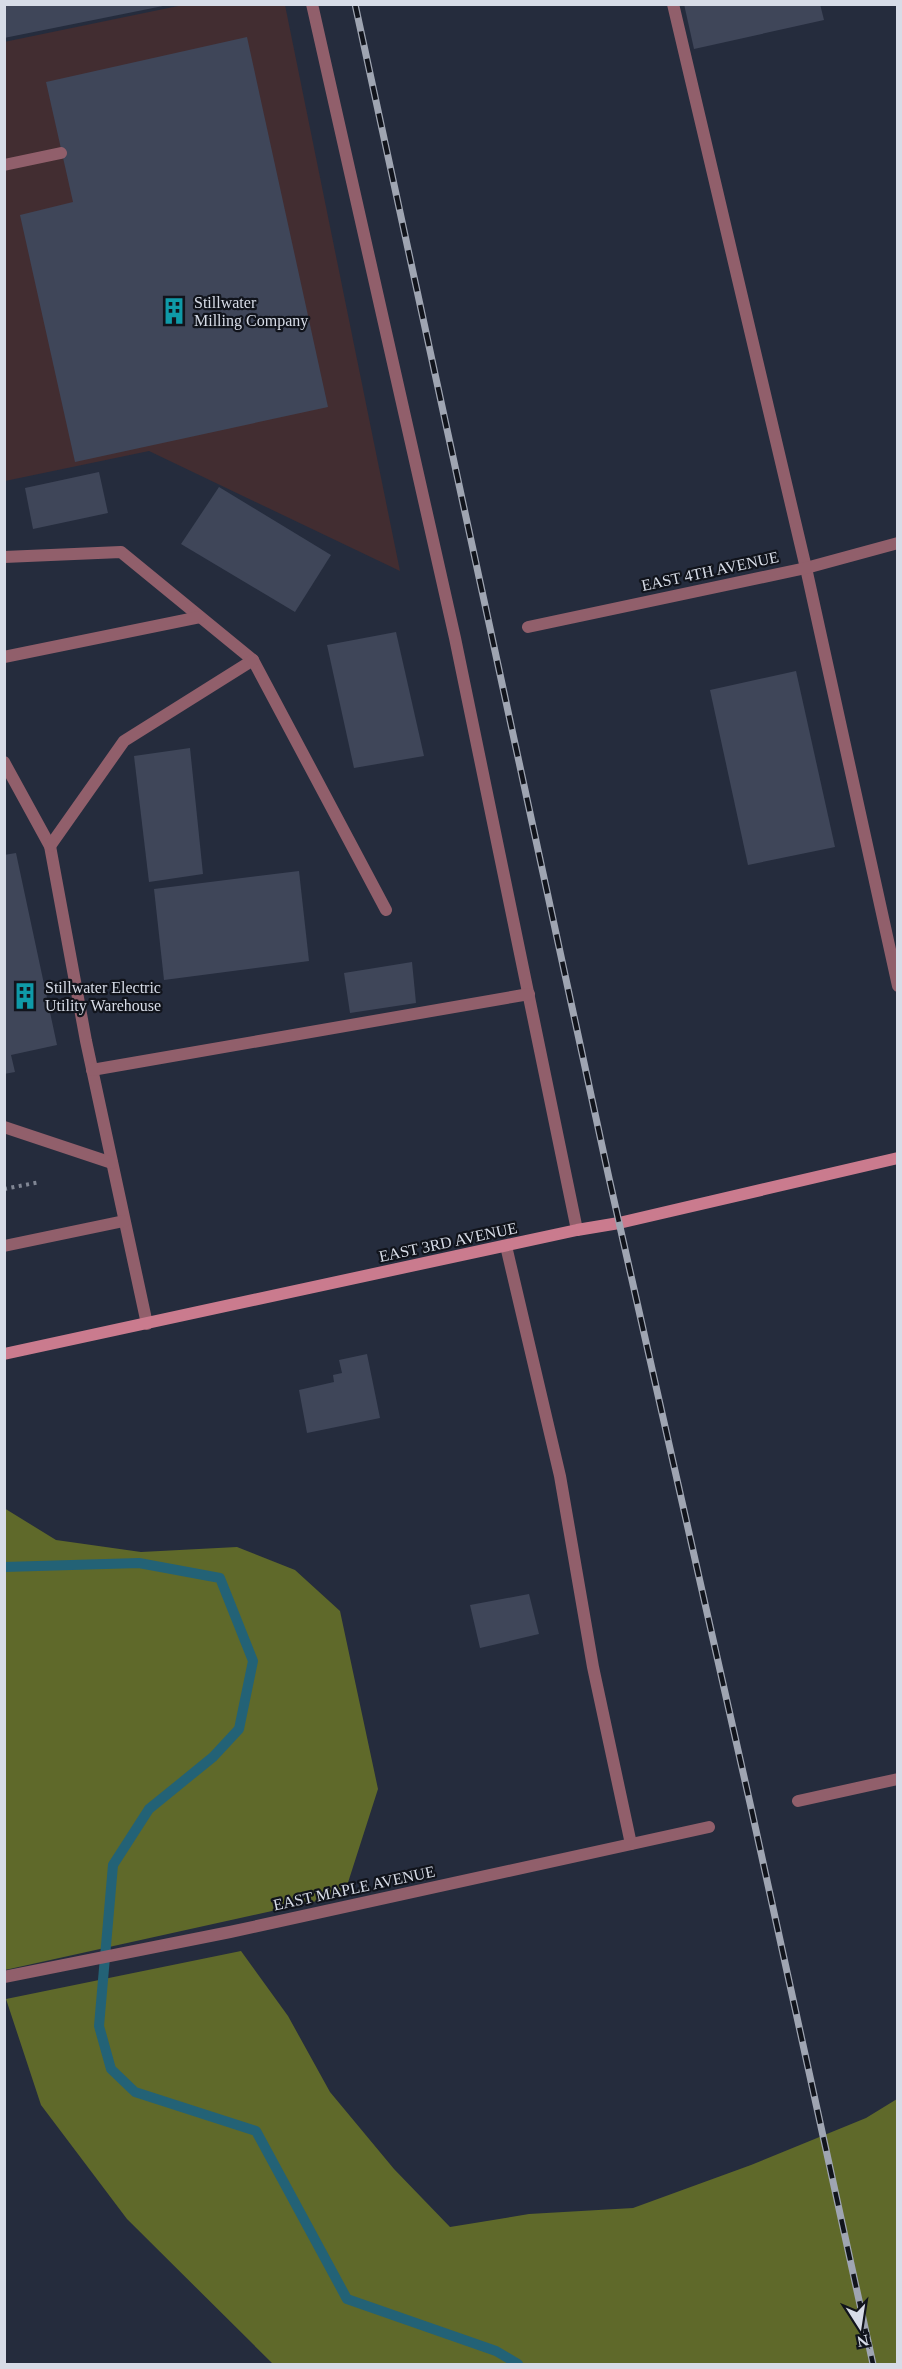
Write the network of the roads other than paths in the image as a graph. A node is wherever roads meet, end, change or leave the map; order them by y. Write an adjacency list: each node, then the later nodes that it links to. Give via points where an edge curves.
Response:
1 (312, 4): 16 (street, via 455,638)
2 (673, 4): 7 (street)
3 (62, 153): 4 (street)
4 (4, 165)
5 (897, 543): 7 (street, EAST 4TH AVENUE)
6 (4, 557): 8 (street, via 121,552)
7 (806, 568): 9 (street, EAST 4TH AVENUE); 15 (street)
8 (200, 617): 10 (street); 11 (street)
9 (528, 627)
10 (4, 657)
11 (253, 660): 13 (street, via 124,741); 14 (street)
12 (4, 762): 13 (street)
13 (50, 846): 17 (street)
14 (386, 910)
15 (897, 986)
16 (529, 994): 17 (street); 22 (street)
17 (92, 1070): 20 (street)
18 (4, 1127): 20 (street)
19 (897, 1158): 22 (street, EAST 3RD AVENUE)
20 (112, 1163): 21 (street)
21 (124, 1221): 23 (street); 25 (street)
22 (577, 1230): 24 (street, EAST 3RD AVENUE)
23 (4, 1246)
24 (506, 1246): 25 (street, EAST 3RD AVENUE); 30 (street, via 560,1476 593,1667)
25 (147, 1324): 26 (street, EAST 3RD AVENUE)
26 (4, 1354)
27 (897, 1779): 28 (street)
28 (798, 1801)
29 (709, 1827): 30 (street, EAST MAPLE AVENUE)
30 (631, 1844): 31 (street, EAST MAPLE AVENUE)
31 (4, 1977)

